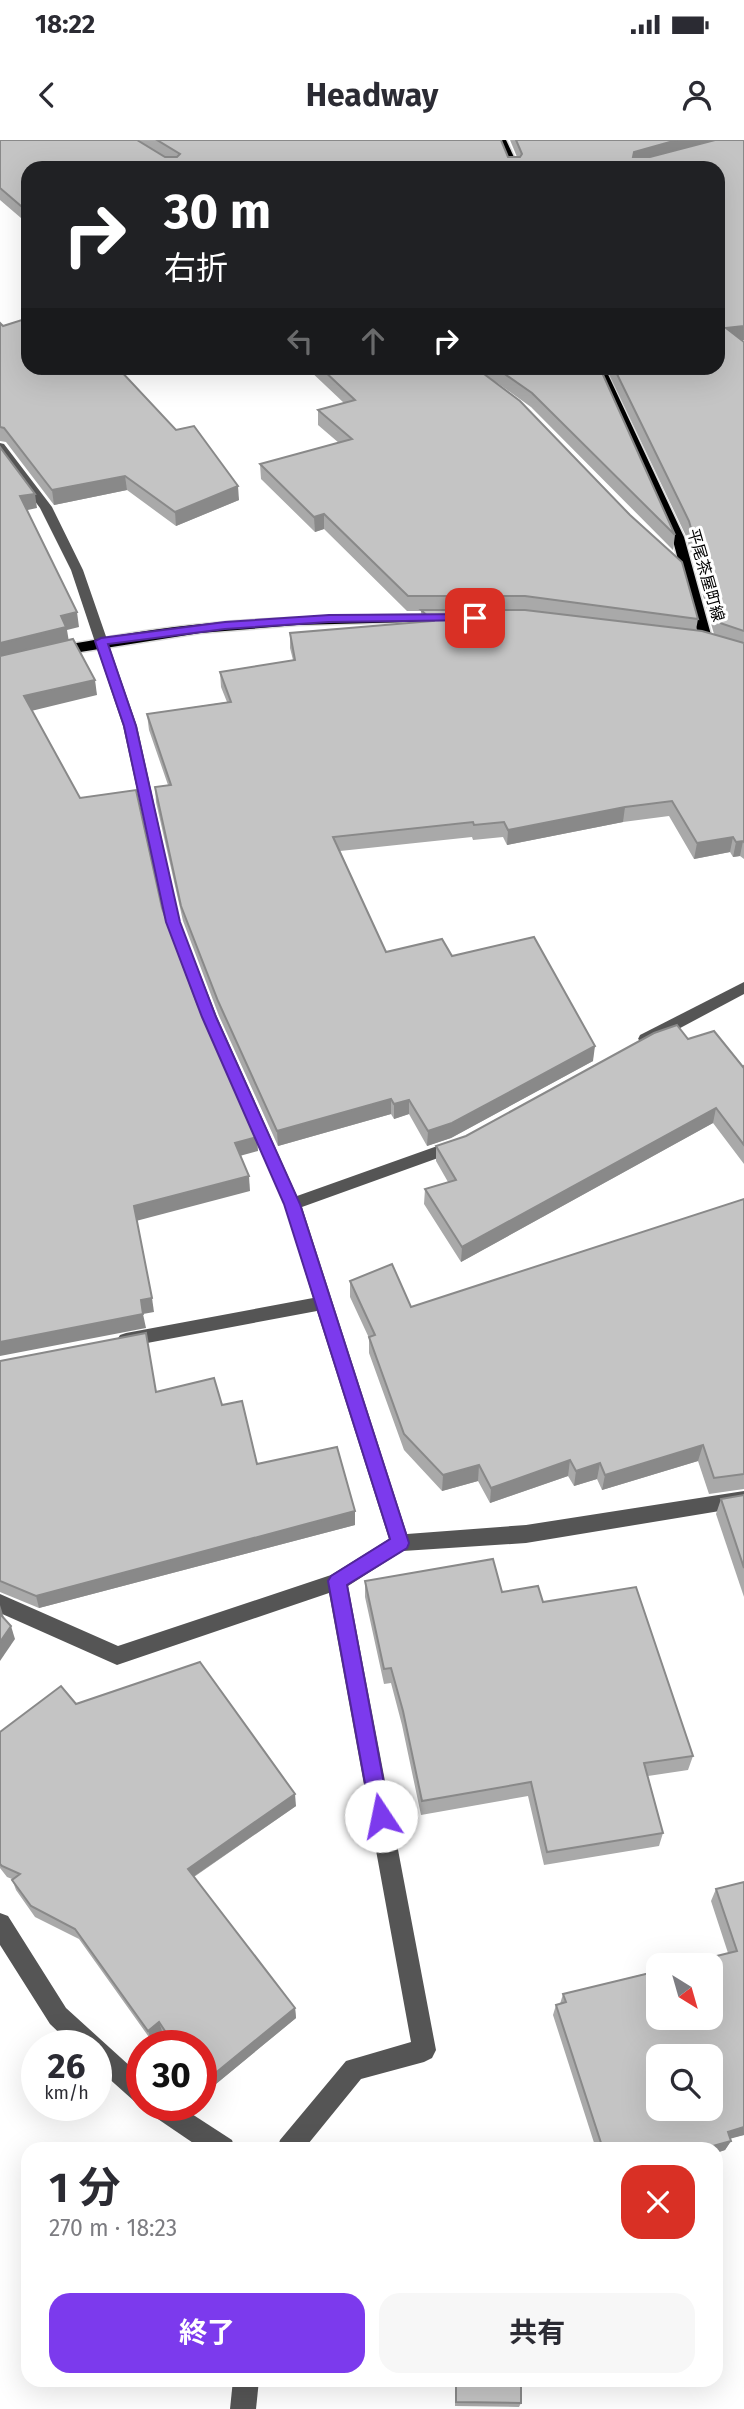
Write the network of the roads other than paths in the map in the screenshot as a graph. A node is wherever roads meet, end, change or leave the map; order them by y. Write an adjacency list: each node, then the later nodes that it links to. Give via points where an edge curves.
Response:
1 (502, 140): 2 (main road)
2 (511, 161)
3 (603, 375): 6 (main road, 平尾茶屋町線, via 678,537)
4 (0, 446): 9 (street, via 46,506 77,570)
5 (670, 558): 6 (street)
6 (689, 575): 8 (main road, 平尾茶屋町線, via 713,644)
7 (463, 618): 9 (main road, via 329,618)
8 (681, 639)
9 (101, 641): 10 (main road); 14 (street, via 130,726 173,922 209,1017)
10 (38, 656)
11 (744, 987): 12 (street)
12 (633, 1046)
13 (469, 1138): 14 (street)
14 (292, 1204): 15 (street)
15 (322, 1303): 16 (street); 18 (street)
16 (103, 1345)
17 (744, 1499): 18 (street, via 526,1534)
18 (400, 1543): 19 (street)
19 (337, 1581): 20 (street, via 117,1656); 27 (street, via 424,2050 354,2069)
20 (0, 1603)
21 (0, 1924): 22 (street, via 58,2016)
22 (73, 2030)
23 (112, 2066): 24 (street)
24 (126, 2078)
25 (181, 2121): 26 (street)
26 (212, 2142)
27 (295, 2142)
28 (245, 2387): 29 (street)
29 (243, 2409)

